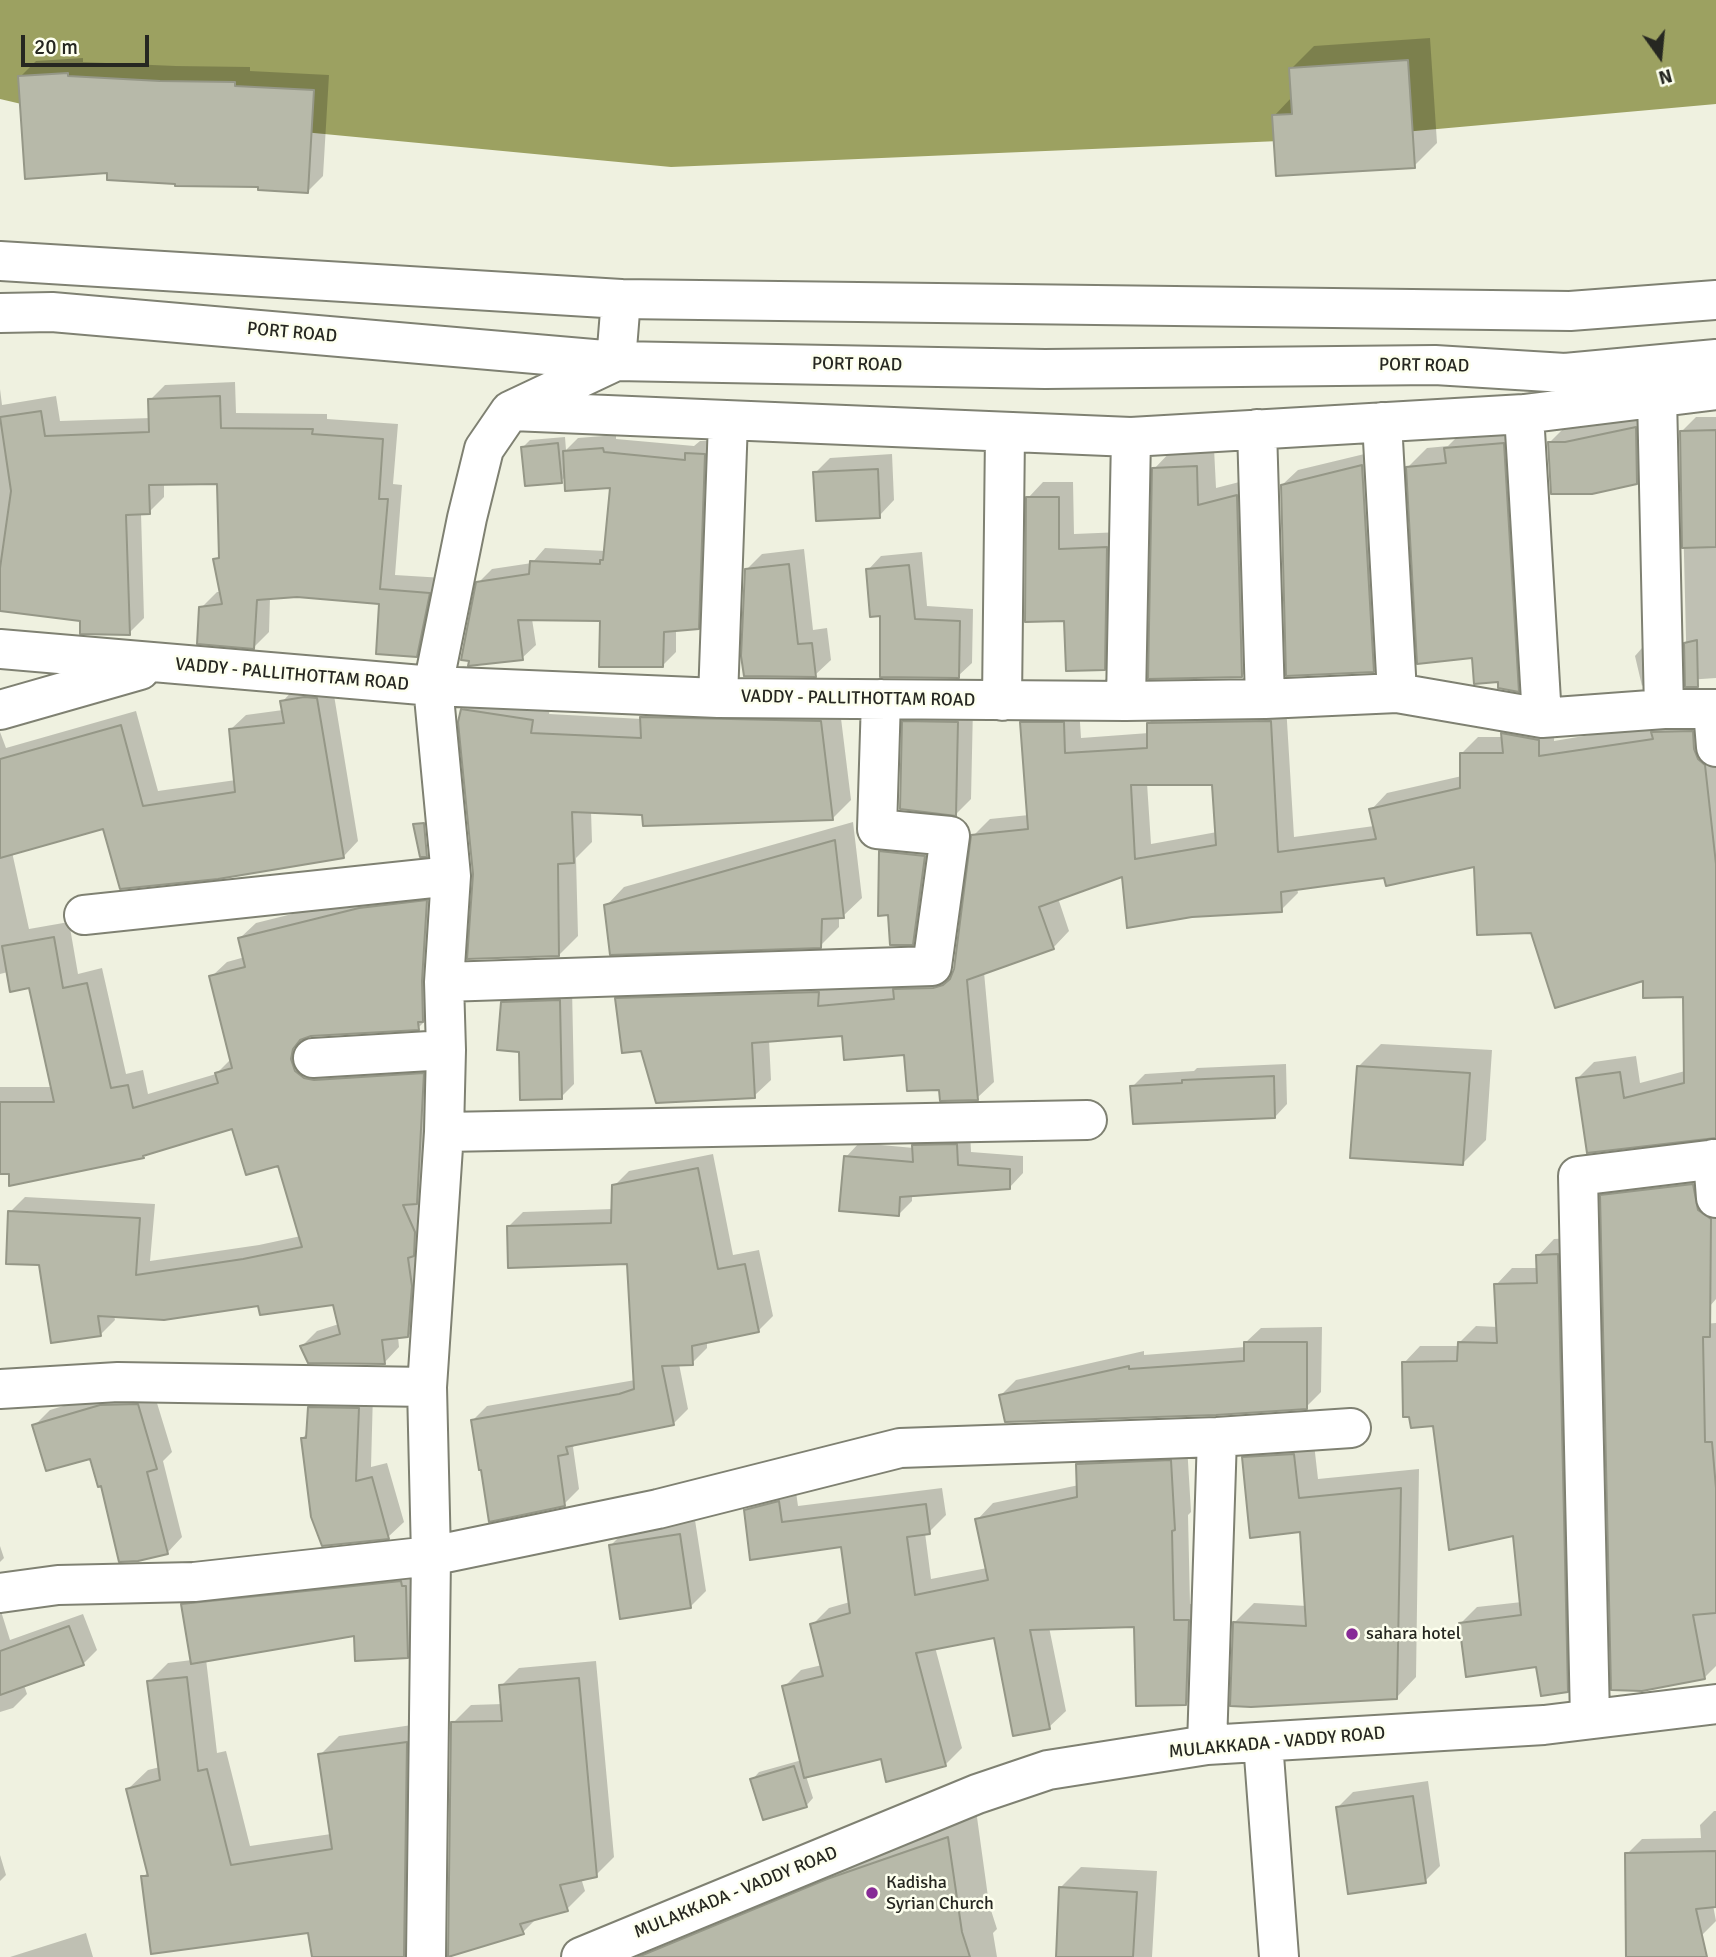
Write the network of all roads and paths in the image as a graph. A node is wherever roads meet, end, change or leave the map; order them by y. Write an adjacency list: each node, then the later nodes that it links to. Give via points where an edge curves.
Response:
1 (0, 261): 2 (street)
2 (621, 299): 3 (street, via 1570,311); 6 (street)
3 (1716, 300)
4 (0, 313): 6 (street, PORT ROAD, via 52,312)
5 (1716, 359): 6 (street, PORT ROAD, via 1565,373 1435,365 1045,369)
6 (615, 361): 9 (street)
7 (1716, 390): 8 (street)
8 (1657, 397): 10 (street); 25 (street)
9 (510, 411): 11 (street); 18 (street, via 484,449)
10 (1524, 414): 12 (street); 27 (street)
11 (728, 421): 14 (street); 20 (street)
12 (1382, 422): 13 (street); 19 (street)
13 (1257, 429): 15 (street); 22 (street)
14 (1005, 433): 15 (street); 23 (street)
15 (1131, 437): 24 (street)
16 (0, 649): 17 (street, VADDY - PALLITHOTTAM ROAD)
17 (162, 664): 18 (street, VADDY - PALLITHOTTAM ROAD); 26 (street)
18 (433, 686): 20 (street, VADDY - PALLITHOTTAM ROAD); 29 (street)
19 (1397, 693): 22 (street, VADDY - PALLITHOTTAM ROAD); 27 (street, VADDY - PALLITHOTTAM ROAD)
20 (718, 698): 21 (street, VADDY - PALLITHOTTAM ROAD)
21 (881, 699): 23 (street, VADDY - PALLITHOTTAM ROAD); 31 (street, via 877,830 950,836 932,966)
22 (1265, 699): 24 (street, VADDY - PALLITHOTTAM ROAD)
23 (1002, 701): 24 (street, VADDY - PALLITHOTTAM ROAD)
24 (1126, 701)
25 (1664, 709): 27 (street, VADDY - PALLITHOTTAM ROAD); 28 (street, VADDY - PALLITHOTTAM ROAD)
26 (0, 710)
27 (1542, 718)
28 (1715, 722)
29 (451, 876): 30 (street); 31 (street)
30 (84, 915)
31 (444, 982): 32 (street)
32 (446, 1051): 33 (street); 35 (street)
33 (313, 1058)
34 (1087, 1120): 35 (street)
35 (444, 1132): 38 (street)
36 (1715, 1159): 37 (street); 45 (street, via 1578,1176)
37 (1716, 1198)
38 (426, 1387): 39 (street, via 118,1382); 42 (street)
39 (0, 1390)
40 (1351, 1428): 41 (street)
41 (1217, 1437): 42 (street, via 900,1448 658,1509); 47 (street)
42 (431, 1556): 43 (street, via 194,1582 58,1585); 48 (street)
43 (0, 1594)
44 (1716, 1704): 45 (street, MULAKKADA - VADDY ROAD)
45 (1590, 1719): 46 (street, MULAKKADA - VADDY ROAD)
46 (1263, 1742): 47 (street, MULAKKADA - VADDY ROAD); 50 (street)
47 (1207, 1745): 49 (street, MULAKKADA - VADDY ROAD, via 1048,1770 1024,1778)
48 (426, 1957)
49 (581, 1957)
50 (1279, 1957)

